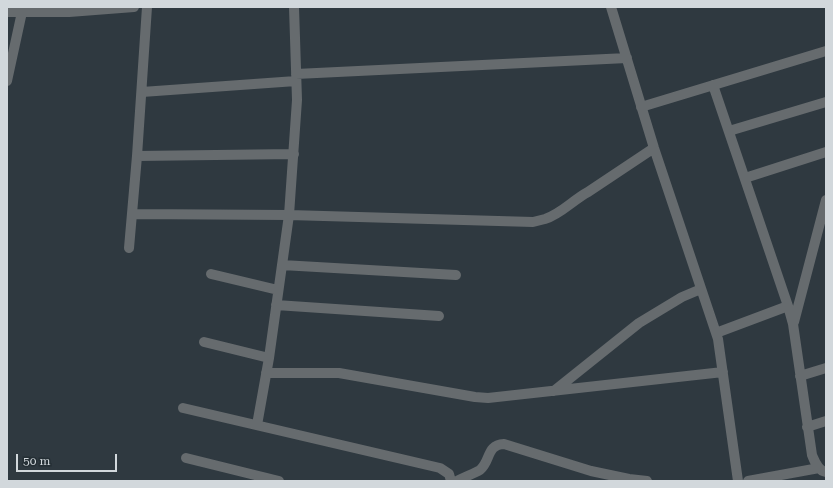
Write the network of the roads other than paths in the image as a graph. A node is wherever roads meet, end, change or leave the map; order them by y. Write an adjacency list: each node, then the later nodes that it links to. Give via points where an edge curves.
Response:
1 (134, 7): 6 (street, via 69,12)
2 (147, 7): 12 (street)
3 (294, 7): 9 (street)
4 (611, 7): 8 (street)
5 (7, 12): 6 (street)
6 (22, 12): 10 (street)
7 (826, 51): 11 (street)
8 (627, 58): 9 (street); 14 (street)
9 (296, 78): 12 (street); 18 (street)
10 (7, 81)
11 (713, 85): 14 (street); 15 (street)
12 (142, 92): 19 (street)
13 (826, 102): 15 (street)
14 (641, 107): 16 (street)
15 (728, 131): 20 (street)
16 (654, 148): 23 (street, via 565,208 546,219 533,222); 28 (street)
17 (826, 152): 20 (street)
18 (294, 154): 19 (street); 23 (street)
19 (137, 156): 22 (street)
20 (745, 178): 31 (street)
21 (826, 200): 33 (street)
22 (132, 214): 23 (street); 24 (street)
23 (289, 215): 25 (street)
24 (130, 248)
25 (282, 265): 27 (street); 29 (street)
26 (210, 274): 29 (street)
27 (456, 275)
28 (701, 289): 34 (street); 41 (street, via 639,323)
29 (278, 290): 30 (street)
30 (276, 305): 32 (street); 36 (street)
31 (788, 306): 33 (street); 34 (street)
32 (439, 316)
33 (793, 324): 40 (street)
34 (716, 333): 38 (street)
35 (204, 342): 36 (street)
36 (269, 358): 39 (street)
37 (826, 368): 40 (street)
38 (723, 372): 41 (street); 52 (street)
39 (266, 373): 41 (street, via 339,373 488,398); 44 (street)
40 (800, 376): 45 (street)
41 (554, 391)
42 (182, 408): 44 (street)
43 (826, 421): 45 (street)
44 (257, 426): 49 (street, via 440,468 449,474)
45 (807, 426): 47 (street, via 812,455)
46 (186, 458): 48 (street)
47 (819, 470): 53 (street); 54 (street)
48 (279, 481)
49 (451, 481)
50 (457, 481): 51 (street, via 483,467 494,446 498,444 591,471)
51 (646, 481)
52 (738, 481)
53 (748, 481)
54 (814, 481)

